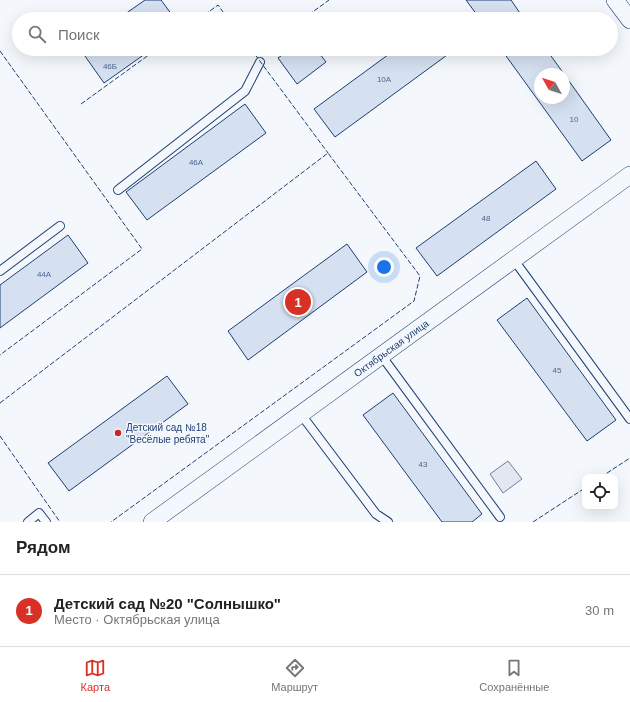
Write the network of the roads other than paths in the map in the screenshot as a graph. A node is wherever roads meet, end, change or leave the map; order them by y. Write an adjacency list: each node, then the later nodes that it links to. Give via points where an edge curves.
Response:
1 (615, 0): 2 (street)
2 (630, 20)
3 (260, 62): 5 (lane, via 245,91)
4 (630, 175): 7 (street, Октябрьская улица)
5 (118, 190)
6 (60, 226): 8 (lane)
7 (514, 260): 9 (street, Октябрьская улица); 10 (lane)
8 (0, 271)
9 (381, 355): 12 (street, Октябрьская улица); 14 (lane)
10 (621, 407): 11 (lane); 13 (lane)
11 (630, 407)
12 (300, 413): 17 (street, Октябрьская улица); 18 (lane, via 376,514)
13 (630, 419)
14 (500, 517)
15 (28, 522): 16 (lane, via 39,513)
16 (46, 522)
17 (152, 522)
18 (388, 522)

